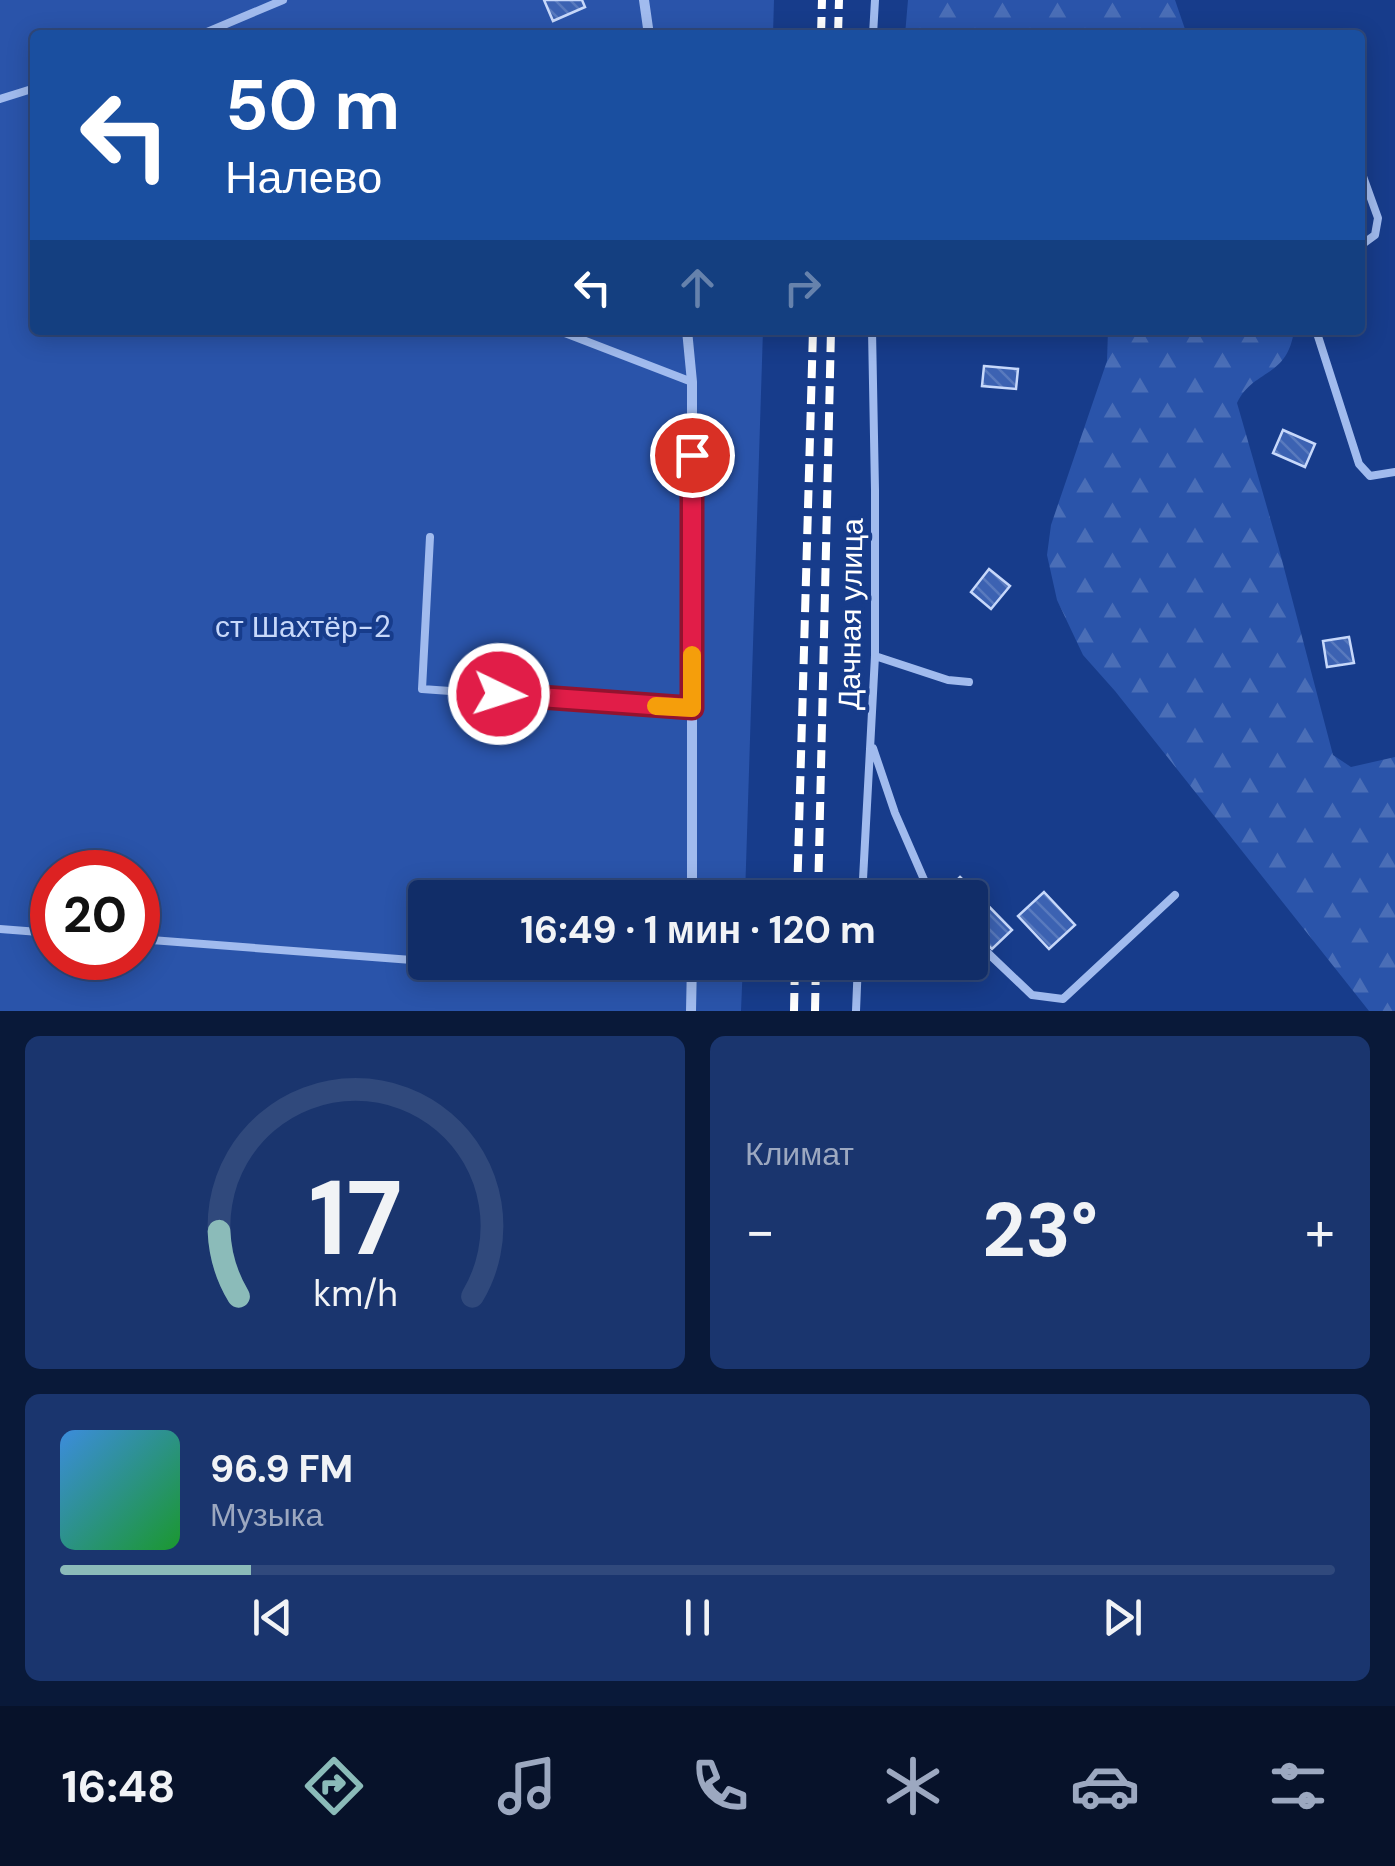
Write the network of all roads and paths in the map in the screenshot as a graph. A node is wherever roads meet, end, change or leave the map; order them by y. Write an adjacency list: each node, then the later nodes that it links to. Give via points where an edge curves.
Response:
1 (283, 0): 4 (lane)
2 (644, 0): 5 (street)
3 (875, 0): 6 (lane)
4 (212, 30)
5 (648, 30)
6 (874, 30)
7 (30, 90): 8 (lane)
8 (0, 99)
9 (1365, 182): 10 (lane, via 1378,218 1375,235)
10 (1365, 242)
11 (570, 335): 15 (lane)
12 (687, 335): 15 (street)
13 (872, 335): 18 (lane, Дачная улица)
14 (1318, 335): 16 (lane, via 1359,464 1370,476)
15 (692, 382): 20 (street)
16 (1395, 472)
17 (430, 537): 20 (lane, via 422,689)
18 (874, 656): 19 (lane); 21 (lane, Дачная улица)
19 (969, 682)
20 (692, 708): 22 (street)
21 (871, 743): 23 (lane, Дачная улица); 24 (lane)
22 (692, 880)
23 (863, 880)
24 (924, 880)
25 (1174, 896): 29 (lane, via 1063,999 1032,995)
26 (0, 929): 27 (lane)
27 (30, 931)
28 (160, 942): 30 (lane)
29 (988, 953)
30 (408, 961)
31 (692, 980): 33 (street)
32 (857, 980): 34 (lane)
33 (690, 1011)
34 (856, 1011)

